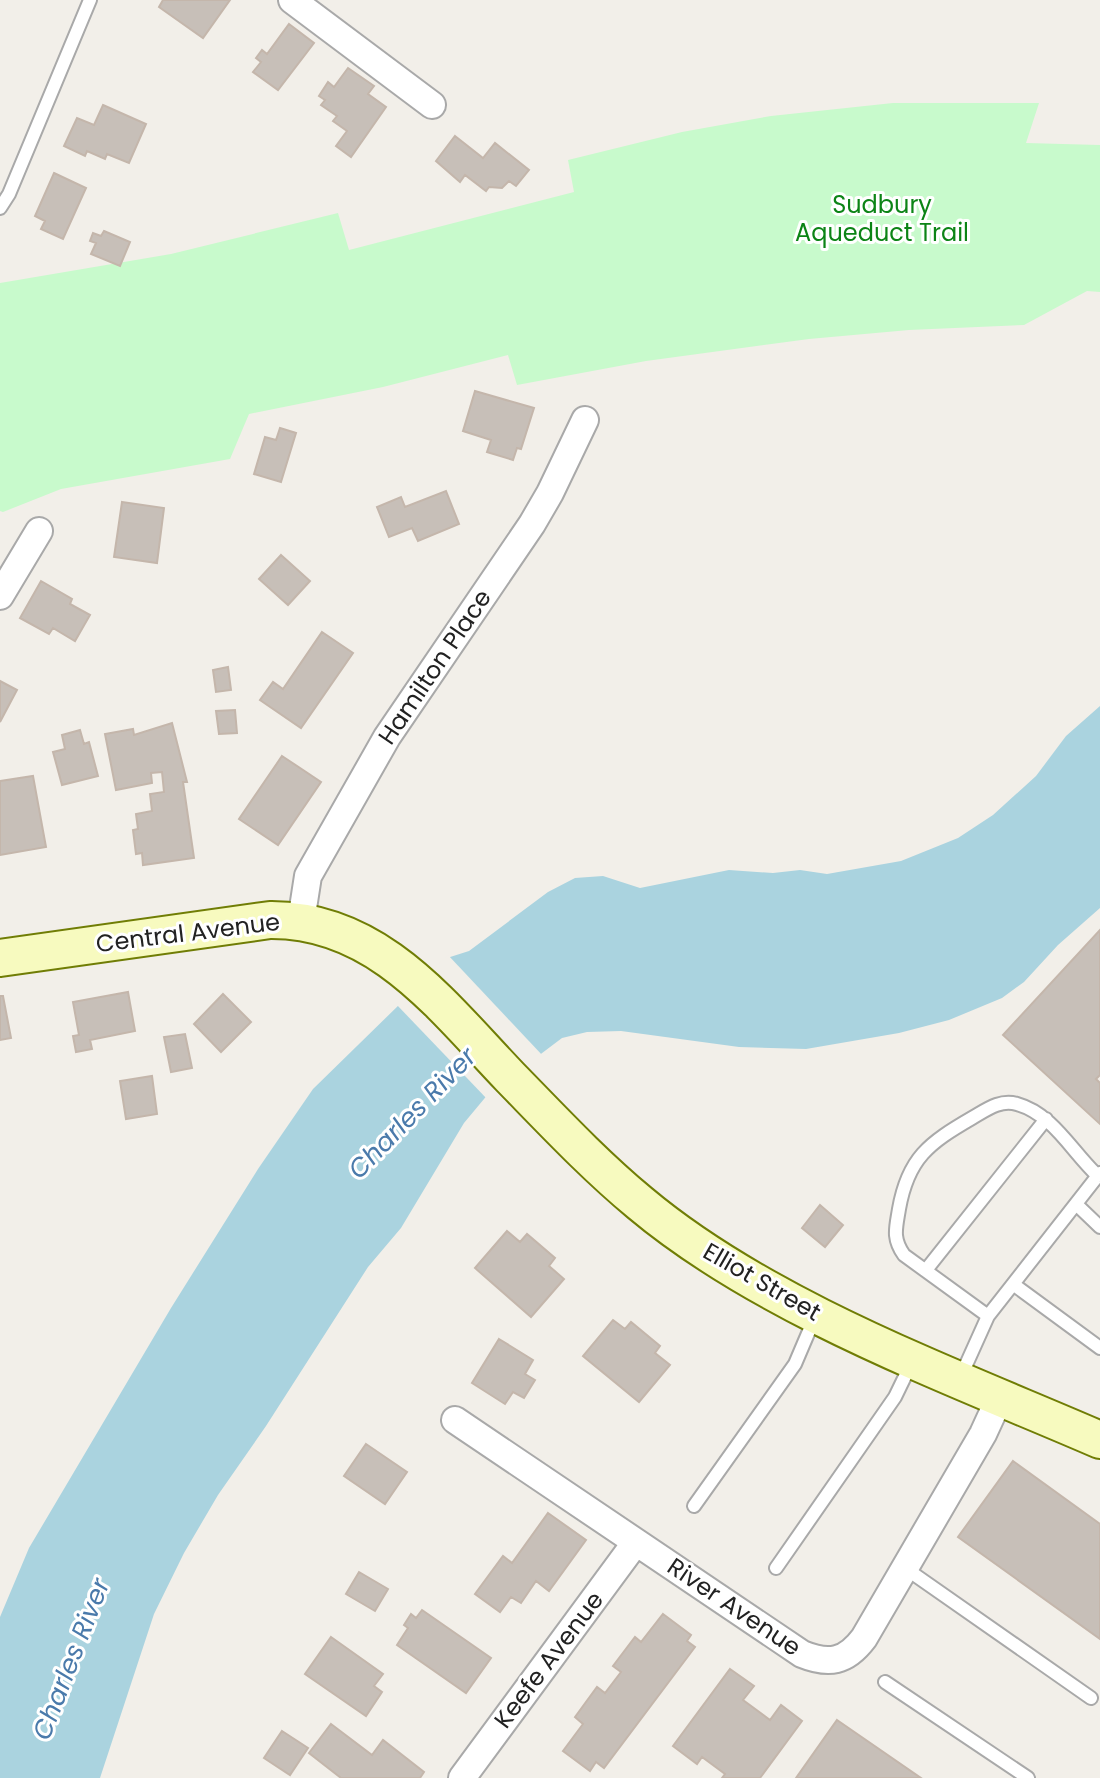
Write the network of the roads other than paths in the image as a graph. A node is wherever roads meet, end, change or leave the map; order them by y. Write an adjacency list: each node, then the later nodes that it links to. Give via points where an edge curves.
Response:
1 (90, 0): 4 (lane)
2 (292, 0): 3 (street)
3 (432, 105)
4 (0, 208)
5 (585, 420): 8 (street, Hamilton Place, via 532,524 398,719 347,806 308,876)
6 (39, 531): 7 (street)
7 (0, 596)
8 (301, 921): 9 (main road, Central Avenue, via 230,924); 10 (main road, Central Avenue, via 364,944 418,981)
9 (0, 958)
10 (478, 1043): 17 (main road, Elliot Street, via 606,1174 673,1228)
11 (1046, 1119): 12 (lane); 15 (lane); 15 (lane, via 1021,1105 1002,1103 928,1148 915,1163 903,1185 895,1238 904,1255)
12 (1099, 1175): 13 (lane)
13 (1076, 1204): 14 (lane); 16 (lane)
14 (1100, 1227)
15 (926, 1270): 18 (lane)
16 (1013, 1284): 18 (lane); 19 (lane)
17 (817, 1314): 20 (main road, Elliot Street); 25 (lane, via 795,1364)
18 (988, 1316): 21 (lane)
19 (1100, 1348)
20 (913, 1359): 21 (main road, Elliot Street); 27 (lane, via 895,1397)
21 (959, 1379): 22 (main road, Elliot Street)
22 (1000, 1397): 24 (main road, Elliot Street); 28 (street, River Avenue)
23 (455, 1420): 26 (street, River Avenue)
24 (1100, 1440)
25 (694, 1506)
26 (636, 1542): 28 (street, River Avenue, via 802,1654 826,1661 846,1657 856,1648); 31 (street, Keefe Avenue)
27 (776, 1568)
28 (905, 1568): 30 (lane)
29 (885, 1682): 32 (lane)
30 (1091, 1698)
31 (462, 1778)
32 (1028, 1778)

